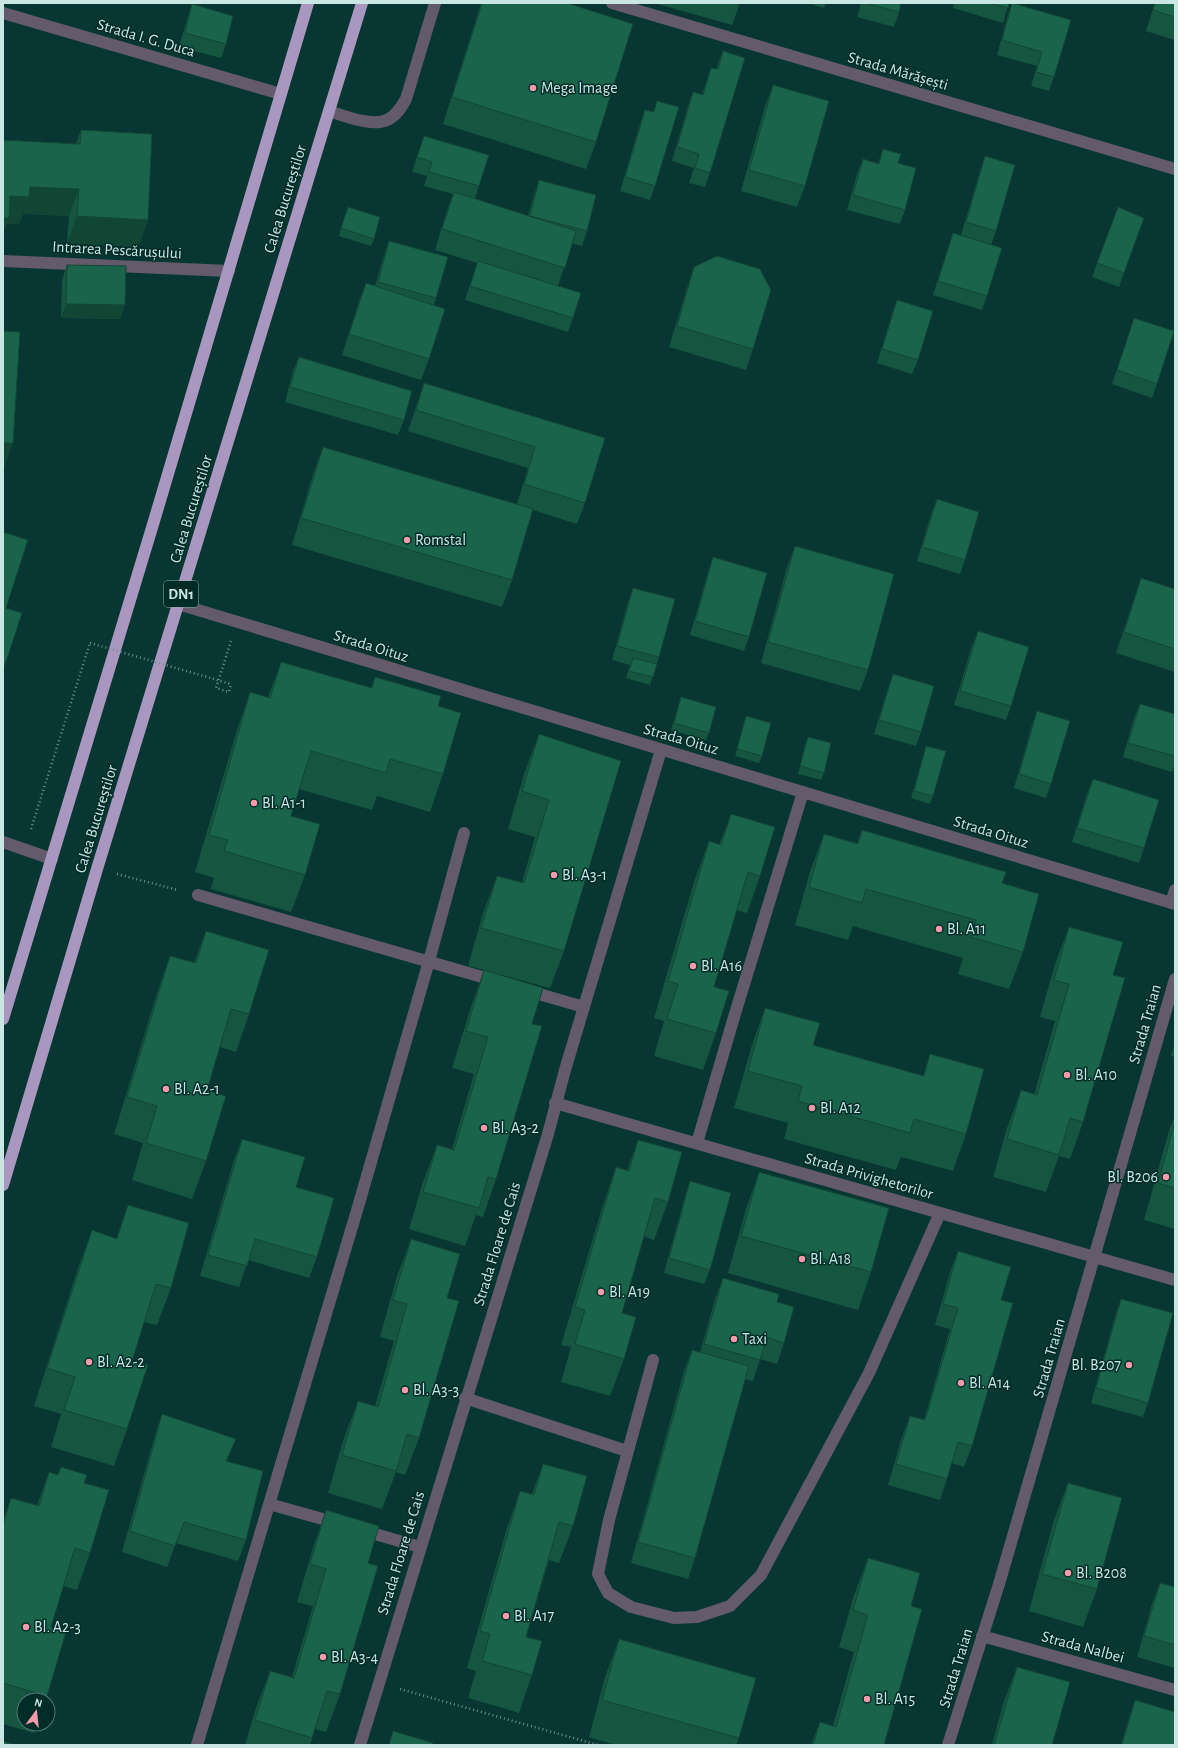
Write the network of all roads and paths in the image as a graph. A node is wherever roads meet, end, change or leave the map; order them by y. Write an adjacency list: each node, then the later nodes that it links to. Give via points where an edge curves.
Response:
1 (308, 3): 6 (highway, Calea Bucureștilor)
2 (362, 3): 7 (highway, Calea Bucureștilor / DN1)
3 (435, 3): 7 (street, via 406,99 398,112 386,120 366,122)
4 (612, 3): 8 (street, Strada Mărășești)
5 (3, 13): 6 (street, Strada I. G. Duca)
6 (281, 94): 10 (highway, Calea Bucureștilor)
7 (329, 111): 11 (highway, Calea Bucureștilor / DN1)
8 (1175, 169)
9 (3, 261): 10 (street, Intrarea Pescărușului)
10 (229, 271): 18 (highway, Calea Bucureștilor)
11 (178, 604): 12 (street, Strada Oituz); 19 (highway, Calea Bucureștilor / DN1)
12 (236, 622): 13 (street, Strada Oituz); 17 (path, bridge, via 216,688 229,692 231,684 90,643)
13 (661, 750): 14 (street, Strada Oituz); 25 (street, Strada Floare de Cais)
14 (803, 792): 22 (street, Strada Oituz); 28 (street)
15 (464, 833): 23 (street)
16 (3, 842): 17 (street)
17 (24, 849): 18 (street)
18 (52, 858): 26 (highway, Calea Bucureștilor)
19 (97, 869): 21 (path); 29 (highway, Calea Bucureștilor / DN1)
20 (1175, 890): 22 (street)
21 (198, 896): 23 (street)
22 (1173, 904)
23 (429, 961): 25 (street); 36 (street)
24 (1175, 980): 31 (street, Strada Traian)
25 (584, 1007): 27 (street, Strada Floare de Cais)
26 (3, 1018)
27 (555, 1103): 28 (street, Strada Privighetorilor); 34 (street, Strada Floare de Cais, via 548,1134)
28 (698, 1143): 30 (street, Strada Privighetorilor)
29 (3, 1185)
30 (940, 1213): 31 (street, Strada Privighetorilor); 35 (street, via 868,1373 798,1507 761,1575 730,1606 697,1617 674,1618 631,1607 608,1593 598,1574)
31 (1095, 1257): 32 (street, Strada Privighetorilor); 38 (street, Strada Traian)
32 (1175, 1280)
33 (653, 1360): 35 (street)
34 (465, 1398): 35 (street); 37 (street, Strada Floare de Cais)
35 (627, 1450)
36 (270, 1504): 37 (street); 41 (street)
37 (420, 1547): 39 (street, Strada Floare de Cais)
38 (982, 1636): 40 (street, Strada Nalbei); 44 (street, Strada Traian)
39 (379, 1682): 42 (street, Strada Floare de Cais); 43 (path)
40 (1175, 1690)
41 (197, 1745)
42 (360, 1745)
43 (598, 1745)
44 (948, 1745)

